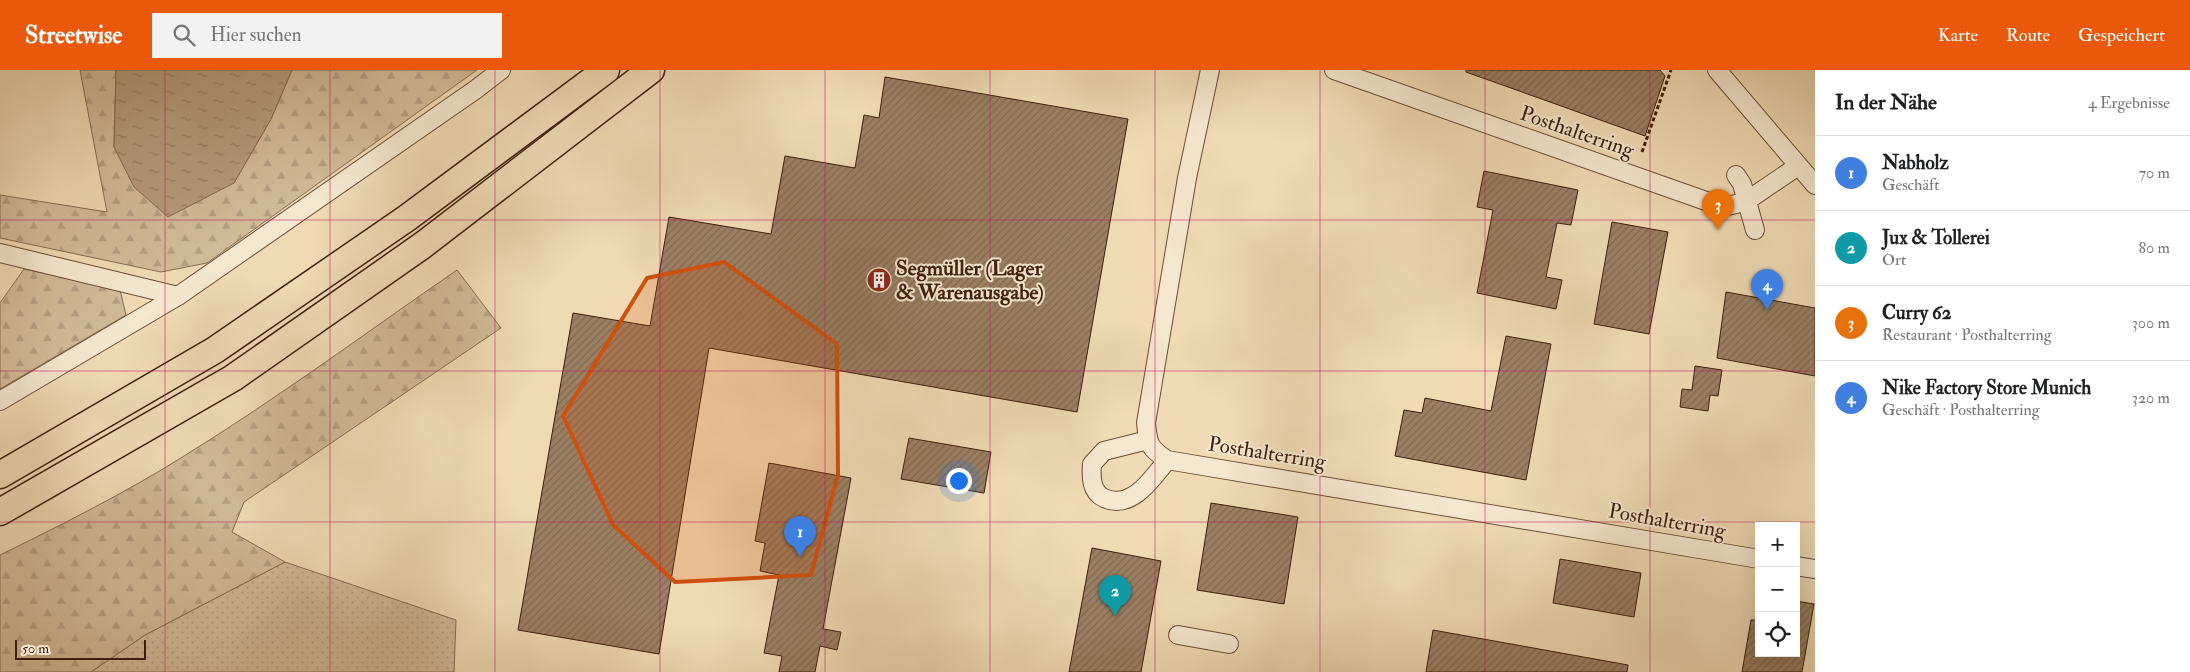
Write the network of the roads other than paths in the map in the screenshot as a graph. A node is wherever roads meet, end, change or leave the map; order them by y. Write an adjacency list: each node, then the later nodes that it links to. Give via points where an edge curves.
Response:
1 (501, 70): 13 (street)
2 (606, 70): 17 (highway, via 407,218 215,350)
3 (652, 70): 18 (highway, via 423,245 233,378)
4 (1210, 70): 15 (street, via 1187,178 1146,423)
5 (1334, 70): 10 (street, Posthalterring, via 1423,108 1723,207)
6 (1717, 70): 7 (street)
7 (1798, 166): 9 (street); 10 (street, Posthalterring)
8 (1736, 175): 10 (street, via 1742,184)
9 (1815, 186)
10 (1745, 202): 11 (street)
11 (1755, 230)
12 (0, 253): 13 (street)
13 (178, 296): 14 (street)
14 (0, 401)
15 (1148, 440): 16 (street, via 1153,450); 16 (street, via 1104,451 1092,464 1092,484 1099,496 1112,502 1126,500 1146,486)
16 (1167, 460): 19 (street, Posthalterring)
17 (0, 475)
18 (0, 512)
19 (1755, 558)
20 (1800, 567): 21 (street)
21 (1815, 569)
22 (1178, 635): 23 (street)
23 (1229, 644)

